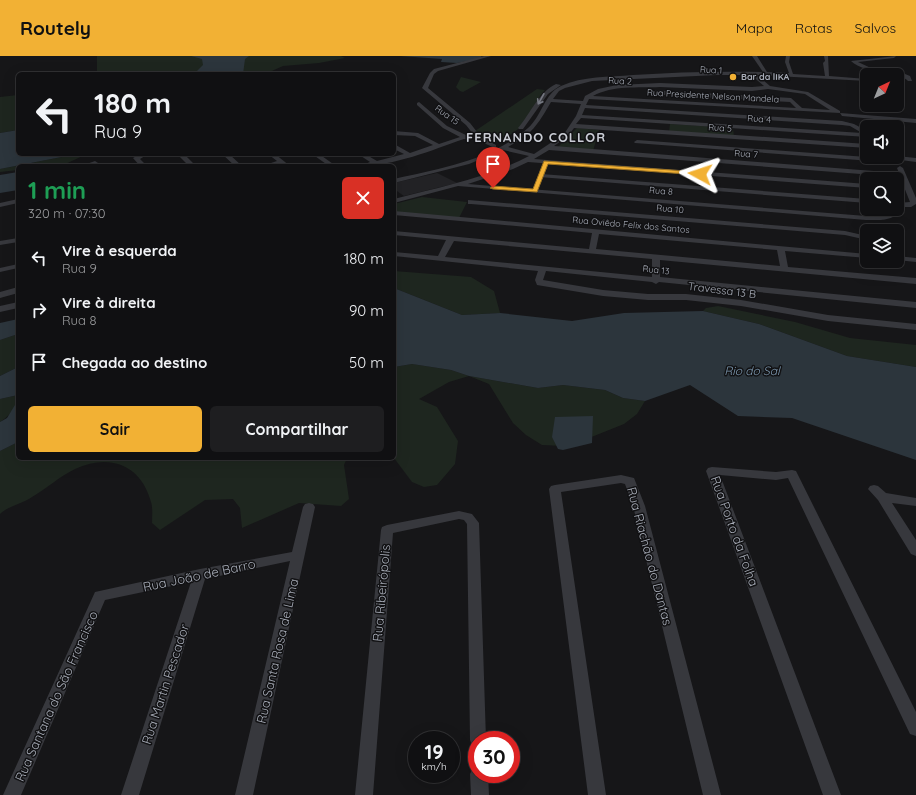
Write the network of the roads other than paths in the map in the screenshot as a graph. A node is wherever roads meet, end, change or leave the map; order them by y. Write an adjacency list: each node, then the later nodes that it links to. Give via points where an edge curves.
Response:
1 (489, 56): 56 (street, via 436,70 425,88)
2 (754, 56): 6 (street)
3 (788, 56): 8 (street)
4 (826, 56): 11 (street, via 825,63)
5 (894, 57): 18 (street, via 853,61 870,71 903,75 908,77)
6 (765, 72): 8 (street); 9 (street, via 699,71)
7 (752, 73): 10 (street); 12 (street); 16 (street)
8 (791, 73): 11 (street)
9 (643, 75): 10 (street); 26 (street, via 573,84 558,90); 56 (street, one-way to 56, via 591,78 556,85 543,95 532,116 513,134)
10 (661, 75): 14 (street, Rua 1)
11 (830, 75): 12 (street)
12 (846, 77): 13 (street)
13 (860, 78)
14 (739, 79)
15 (754, 80): 16 (street)
16 (761, 80): 20 (street)
17 (904, 81): 18 (street)
18 (907, 81): 19 (street)
19 (916, 82)
20 (768, 87): 22 (street); 32 (street, via 806,93)
21 (630, 88): 22 (street, via 679,85); 23 (street, Rua 2); 24 (street, via 602,89)
22 (731, 88): 25 (street)
23 (667, 93): 25 (street, Rua 2); 27 (street)
24 (587, 97): 27 (street, Rua Presidente Nelson Mandela); 29 (street)
25 (732, 97): 31 (street, Rua 2, via 791,100)
26 (549, 100): 29 (street, Rua 4); 57 (street, via 540,119 532,128)
27 (667, 102): 30 (street, Rua Presidente Nelson Mandela)
28 (419, 104): 49 (street, Rua 15, via 444,127)
29 (582, 104): 33 (street, Rua 4); 34 (street)
30 (734, 106): 31 (street, Rua Presidente Nelson Mandela); 35 (street)
31 (801, 110): 32 (street, Rua Presidente Nelson Mandela)
32 (840, 113): 36 (street, Rua Presidente Nelson Mandela); 39 (street)
33 (707, 114): 35 (street, Rua 4); 41 (street)
34 (579, 116): 38 (street, Rua 4); 42 (street)
35 (736, 116): 44 (street, Rua 4, via 842,123)
36 (885, 117): 37 (street); 40 (street, via 899,123)
37 (916, 121)
38 (667, 122): 41 (street, Rua 4); 47 (street)
39 (860, 123)
40 (916, 124)
41 (708, 125): 43 (street, Rua 4)
42 (573, 126): 45 (street, Rua 5); 58 (street)
43 (737, 127): 48 (street, Rua 4); 50 (street)
44 (860, 130)
45 (640, 131): 47 (street, Rua 5); 51 (street)
46 (396, 133): 53 (street, via 419,135)
47 (666, 133): 50 (street, Rua 5)
48 (860, 134)
49 (466, 138): 53 (street); 56 (street, Rua 15)
50 (740, 138): 52 (street, Rua 5)
51 (637, 142): 59 (street, Rua 5); 61 (street)
52 (787, 142): 54 (street, Rua 5); 60 (street)
53 (439, 146): 68 (street)
54 (860, 146)
55 (396, 147): 68 (street)
56 (492, 147): 84 (street)
57 (502, 148): 69 (street); 84 (street, via 468,162)
58 (550, 148): 61 (street, Rua 7); 69 (street)
59 (765, 152): 60 (street, Rua 5); 83 (street)
60 (790, 153): 70 (street, Rua 5)
61 (635, 155): 71 (street, Rua 7)
62 (140, 156): 77 (street, via 136,158)
63 (182, 156): 78 (street)
64 (227, 156): 79 (street)
65 (274, 156): 80 (street)
66 (318, 156): 81 (street)
67 (364, 156): 76 (street)
68 (409, 156): 76 (street)
69 (536, 156): 73 (street)
70 (860, 157)
71 (665, 158): 83 (street, Rua 7); 85 (street)
72 (904, 159): 74 (street, Rua 5)
73 (526, 160): 75 (street); 91 (street, via 496,174)
74 (916, 160)
75 (546, 162): 85 (street); 90 (street)
76 (376, 163): 82 (street)
77 (142, 164)
78 (190, 164)
79 (237, 164)
80 (284, 164)
81 (330, 164)
82 (372, 164)
83 (768, 165): 86 (street, Rua 7)
84 (441, 168): 88 (street); 89 (street)
85 (663, 171): 87 (street)
86 (860, 174)
87 (713, 175): 92 (street); 93 (street)
88 (396, 176)
89 (396, 180)
90 (538, 183): 95 (street, Rua 8); 96 (street, Rua 8); 100 (street, Rua 8)
91 (460, 185): 97 (street); 100 (street, Rua 8)
92 (860, 186)
93 (712, 189): 95 (street, Rua 8); 101 (street, Rua 8)
94 (904, 189): 103 (street, Rua 8, via 907,189 914,204)
95 (661, 193): 96 (street, Rua 8); 104 (street, Rua 8)
96 (605, 196): 106 (street)
97 (398, 200)
98 (16, 201): 102 (street)
99 (860, 201): 101 (street, Rua 8)
100 (471, 202): 105 (street, Rua Oviêdo Felix dos Santos); 106 (street, Rua 10); 112 (street, Rua Oviêdo Felix dos Santos)
101 (774, 202): 104 (street, Rua 8); 107 (street, Rua 8)
102 (0, 205)
103 (904, 205)
104 (714, 206): 110 (street)
105 (396, 213)
106 (602, 214): 111 (street, Rua 10)
107 (860, 215)
108 (867, 216): 109 (street, Rua 8)
109 (887, 216)
110 (715, 223): 111 (street, Rua 10); 117 (street, Rua 10)
111 (660, 228): 112 (street, Rua Oviêdo Felix dos Santos); 119 (street, Rua Oviêdo Felix dos Santos)
112 (596, 231): 120 (street)
113 (396, 233): 115 (street, Rua 13)
114 (860, 236): 117 (street, Rua 10, via 845,233)
115 (451, 239): 120 (street, Rua 13); 124 (street)
116 (16, 240): 118 (street)
117 (811, 241): 119 (street, Rua Oviêdo Felix dos Santos); 122 (street, Rua Oviêdo Felix dos Santos)
118 (0, 244)
119 (780, 248): 132 (street)
120 (592, 252): 123 (street, Rua 13)
121 (396, 254): 124 (street, Rua 13)
122 (860, 254)
123 (656, 258): 132 (street, Rua 13); 133 (street)
124 (440, 259): 130 (street, Rua 13)
125 (904, 259): 126 (street)
126 (916, 260)
127 (16, 261): 128 (street)
128 (0, 265)
129 (16, 266): 131 (street)
130 (543, 269): 133 (street, Rua 13); 140 (street, Travessa 13 B, via 539,280 541,283 591,291 741,303 828,318)
131 (0, 270)
132 (785, 270): 134 (street, Rua 13)
133 (656, 280): 138 (street, Rua 13)
134 (916, 281)
135 (16, 291): 136 (street)
136 (0, 295)
137 (16, 305): 139 (street)
138 (916, 305)
139 (0, 309)
140 (916, 327)
141 (916, 502): 143 (street, via 878,493)
142 (309, 507): 144 (street, Rua Santa Rosa de Lima)
143 (916, 551)
144 (298, 558): 145 (street, Rua João de Barro, via 291,556); 152 (street, Rua Santa Rosa de Lima)
145 (200, 574): 146 (street, Rua João de Barro); 151 (street, Rua Martin Pescador)
146 (100, 596): 150 (street, Rua Santana do São Francisco)
147 (916, 728): 157 (street, Rua Porto da Folha, via 792,474 776,476 712,471)
148 (478, 731): 153 (street, Rua Ribeirópolis, via 472,521 465,516 452,516 387,530)
149 (479, 783): 154 (street)
150 (12, 795)
151 (130, 795)
152 (244, 795)
153 (364, 795)
154 (480, 795)
155 (597, 795): 156 (street, Rua Riachão do Dantas, via 555,489 621,479 630,482 638,506)
156 (712, 795)
157 (832, 795)

